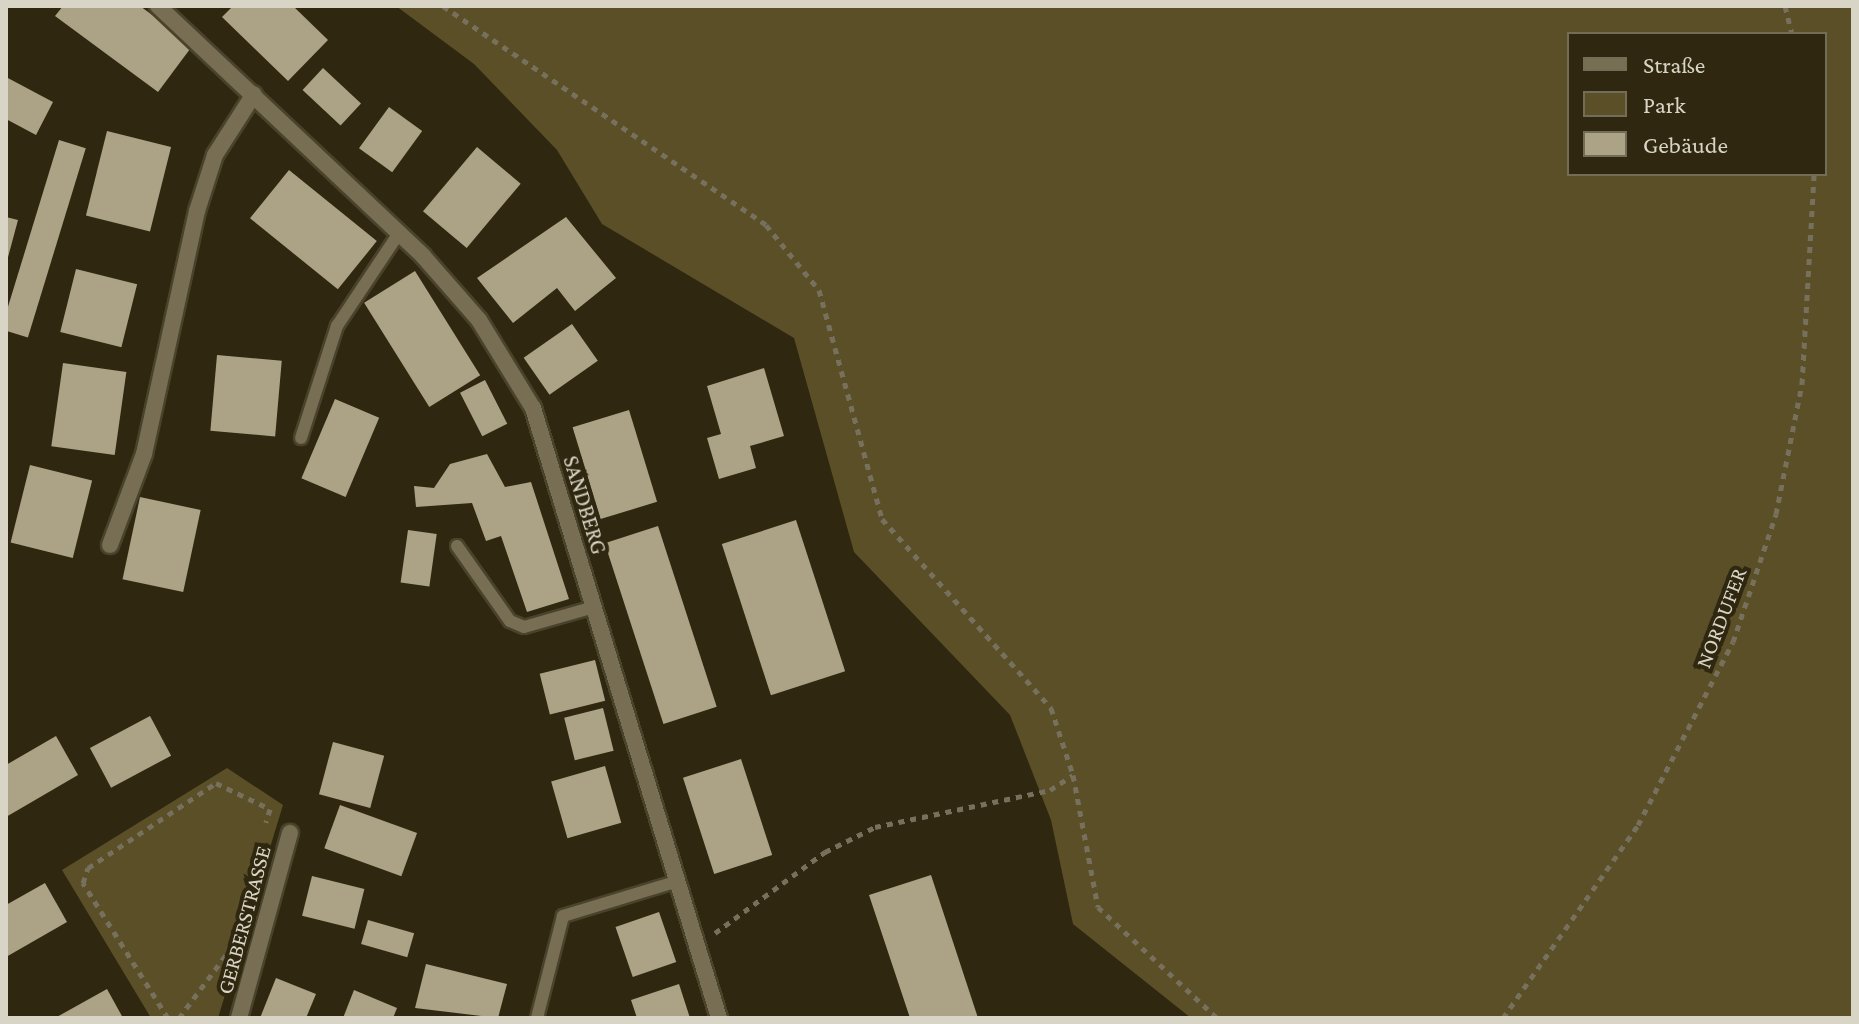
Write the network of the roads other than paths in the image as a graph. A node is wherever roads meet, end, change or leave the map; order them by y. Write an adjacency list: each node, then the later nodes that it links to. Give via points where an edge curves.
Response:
1 (158, 6): 2 (street, SANDBERG)
2 (254, 94): 3 (street, SANDBERG); 5 (street, via 215,155 197,211 144,454)
3 (399, 233): 4 (lane, via 337,326); 7 (street, SANDBERG, via 479,320 533,408)
4 (301, 438)
5 (110, 545)
6 (457, 546): 7 (lane, via 510,621 524,627)
7 (594, 607): 9 (street, SANDBERG)
8 (290, 833): 10 (street, GERBERSTRASSE)
9 (678, 881): 11 (lane, via 563,916); 12 (street, SANDBERG)
10 (239, 1018)
11 (537, 1018)
12 (719, 1018)

